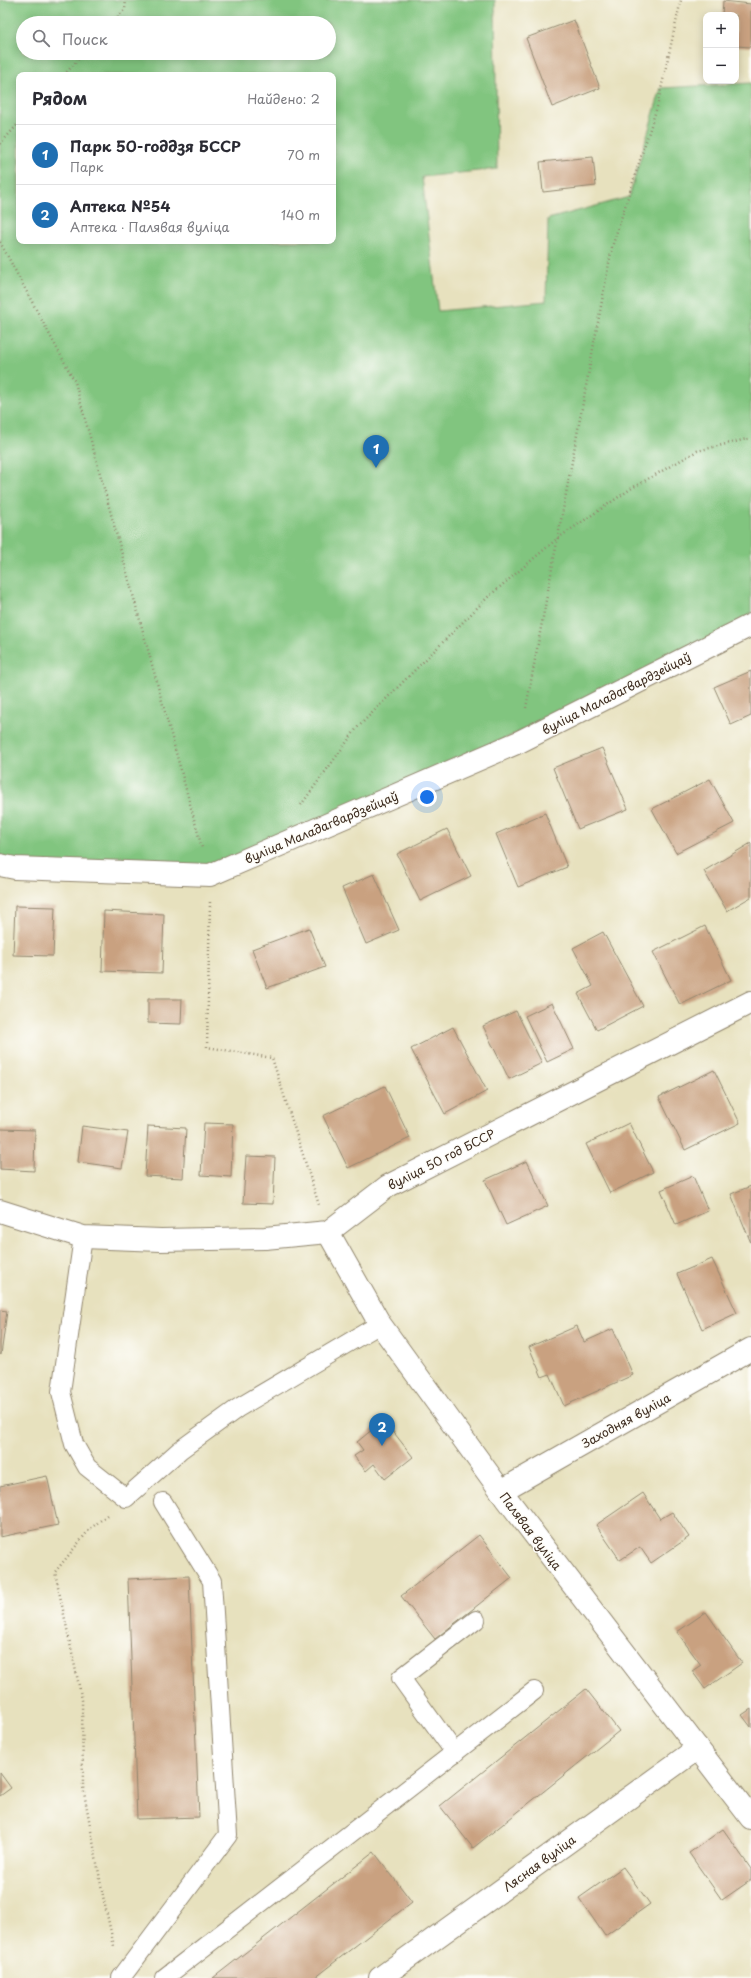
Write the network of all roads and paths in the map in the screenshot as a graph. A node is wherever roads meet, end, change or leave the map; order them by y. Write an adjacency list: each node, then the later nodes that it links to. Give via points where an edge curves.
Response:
1 (126, 0): 3 (path, via 125,9)
2 (681, 0): 10 (path, via 657,107 612,247)
3 (118, 16)
4 (78, 60): 5 (path)
5 (67, 72)
6 (16, 126): 7 (path)
7 (0, 144)
8 (0, 242): 15 (path, via 75,382)
9 (751, 438): 10 (path, via 697,451 632,488)
10 (558, 538): 12 (path); 13 (path, via 488,597 357,728)
11 (751, 625): 12 (street, вуліца Маладагвардзейцаў)
12 (519, 742): 15 (street, вуліца Маладагвардзейцаў)
13 (297, 810)
14 (0, 865): 15 (street, вуліца Маладагвардзейцаў, via 15,868)
15 (210, 875): 18 (path, via 207,1047 272,1058)
16 (751, 1002): 18 (street, вуліца 50 год БССР, via 388,1186)
17 (0, 1211): 19 (street)
18 (328, 1232): 19 (street, via 265,1238 161,1240); 20 (street, Палявая вуліца)
19 (83, 1237): 23 (lane, via 61,1392 74,1444 87,1467)
20 (380, 1324): 22 (street, Палявая вуліца); 23 (lane, via 238,1408 180,1450)
21 (751, 1349): 22 (street, Заходняя вуліца)
22 (501, 1491): 27 (street, Палявая вуліца)
23 (126, 1498): 30 (path, via 89,1530 55,1572 82,1700 83,1787)
24 (163, 1502): 30 (lane, via 212,1581 228,1835)
25 (476, 1620): 28 (lane, via 401,1678)
26 (534, 1691): 28 (lane)
27 (698, 1748): 29 (street, Палявая вуліца); 32 (street, Лясная вуліца)
28 (455, 1753): 31 (lane)
29 (751, 1818)
30 (121, 1978)
31 (164, 1978)
32 (380, 1978)

